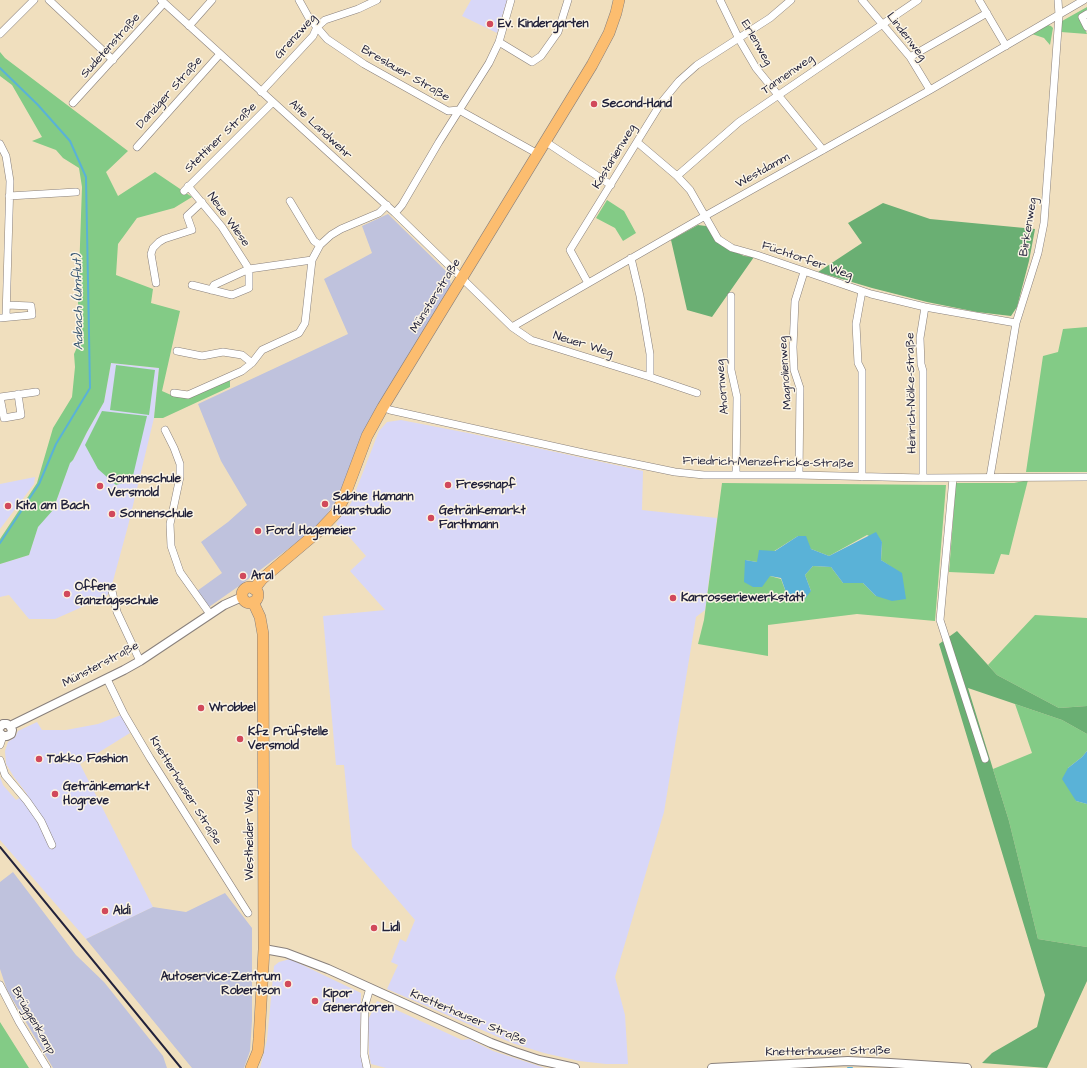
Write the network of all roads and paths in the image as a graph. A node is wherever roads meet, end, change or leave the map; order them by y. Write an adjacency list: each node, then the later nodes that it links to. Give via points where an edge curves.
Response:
1 (34, 0): 24 (street)
2 (49, 0): 30 (street)
3 (212, 0): 21 (street)
4 (299, 0): 22 (street, Breslauer Straße)
5 (377, 0): 22 (street, Grenzweg, via 325,20)
6 (511, 0): 26 (street)
7 (568, 0): 26 (street, via 558,32 541,56 532,62)
8 (619, 0): 37 (main road, Münsterstraße, via 604,44)
9 (720, 0): 25 (street, Erlenweg)
10 (791, 0): 25 (street, Kastanienweg)
11 (862, 0): 20 (street, Lindenweg)
12 (918, 0): 20 (street, Tannenweg)
13 (979, 0): 17 (street)
14 (1058, 0): 19 (street, Birkenweg)
15 (1084, 0): 19 (street, Westdamm)
16 (163, 2): 21 (street, Alte Landwehr); 30 (street, Sudetenstraße)
17 (987, 13): 27 (street); 29 (street)
18 (1087, 14): 23 (street, via 1082,17)
19 (1058, 15): 27 (street, Westdamm); 68 (street, Birkenweg, via 1044,223 1038,253)
20 (882, 24): 29 (street, Lindenweg); 33 (street, Tannenweg)
21 (189, 26): 28 (street, Alte Landwehr)
22 (317, 27): 32 (street, Grenzweg, via 313,36); 36 (street, Breslauer Straße, via 327,39 364,64 448,111)
23 (1087, 27)
24 (0, 34)
25 (739, 39): 33 (street, Erlenweg, via 756,68); 38 (street, Kastanienweg, via 697,65 679,80 661,103)
26 (499, 42): 36 (street, via 489,63)
27 (1006, 46): 31 (street, Westdamm)
28 (220, 54): 32 (street, Alte Landwehr); 40 (street, Danziger Straße)
29 (910, 57): 31 (street, Lindenweg)
30 (113, 60): 35 (street, Sudetenstraße)
31 (930, 90): 41 (street, Westdamm)
32 (261, 92): 34 (street, Alte Landwehr)
33 (778, 96): 41 (street, Erlenweg); 43 (street, Tannenweg, via 738,122)
34 (273, 102): 45 (street, Stettiner Straße); 50 (street, Alte Landwehr)
35 (73, 103)
36 (459, 110): 42 (street, Breslauer Straße); 51 (street)
37 (546, 142): 42 (main road, Münsterstraße); 44 (street)
38 (637, 142): 43 (street, Füchtorfer Weg); 44 (street, Kastanienweg)
39 (0, 144): 47 (street, via 6,156 10,181)
40 (137, 147)
41 (823, 150): 52 (street, Westdamm)
42 (538, 154): 58 (main road, Münsterstraße)
43 (677, 176): 52 (street, Füchtorfer Weg, via 690,190)
44 (611, 185): 60 (street, Kastanienweg, via 570,250)
45 (186, 188): 49 (street, Neue Wiese)
46 (76, 192): 47 (street)
47 (9, 196): 65 (street)
48 (290, 201): 53 (street, via 314,241)
49 (202, 202): 56 (street, Neue Wiese, via 222,227); 59 (street, via 187,216 192,230 164,239 154,248 151,254)
50 (386, 206): 51 (street, Alte Landwehr); 53 (street, via 379,213 341,229)
51 (395, 213): 58 (street, Alte Landwehr)
52 (705, 216): 54 (street, Westdamm); 57 (street, Füchtorfer Weg, via 718,239 732,248)
53 (320, 245): 55 (street)
54 (631, 258): 60 (street, Westdamm); 72 (street, via 650,354)
55 (312, 260): 56 (street); 71 (street, via 305,324 299,333 262,350)
56 (248, 269): 62 (street, via 214,285); 62 (street, via 249,288 232,295)
57 (804, 272): 63 (street, Füchtorfer Weg); 81 (street, Magnolienweg, via 795,301 794,370 800,388)
58 (462, 280): 69 (street); 78 (main road, Münsterstraße)
59 (156, 283)
60 (588, 283): 69 (street, Westdamm)
61 (192, 285): 62 (street)
62 (211, 290)
63 (862, 291): 66 (street, Füchtorfer Weg); 82 (street, via 856,324 858,363 862,371)
64 (731, 296): 80 (street, Ahornweg, via 731,370 737,397)
65 (7, 305): 67 (street); 67 (street, via 31,306 32,315)
66 (925, 307): 68 (street, Füchtorfer Weg); 84 (street, Heinrich-Nölke-Straße, via 920,338 920,364 924,381)
67 (3, 318)
68 (1016, 323): 86 (street, Birkenweg)
69 (512, 327): 72 (street, Neuer Weg, via 531,340)
70 (177, 351): 71 (street, via 202,356 223,352 242,355)
71 (252, 363): 74 (street, via 242,371 188,396)
72 (650, 377): 75 (street, Neuer Weg)
73 (36, 392): 76 (street)
74 (174, 393)
75 (697, 393)
76 (18, 394): 77 (street); 77 (street, via 20,415 4,418)
77 (0, 397)
78 (383, 407): 80 (street, Friedrich-Menzefricke-Straße, via 675,472); 87 (main road, Münsterstraße, via 367,436 336,513)
79 (165, 430): 91 (street, via 180,464 180,477 170,524 171,546 180,572)
80 (736, 475): 81 (street, Friedrich-Menzefricke-Straße)
81 (799, 475): 82 (street, Friedrich-Menzefricke-Straße)
82 (862, 477): 84 (street, Friedrich-Menzefricke-Straße)
83 (1087, 477): 86 (street, Friedrich-Menzefricke-Straße)
84 (923, 478): 85 (street, Friedrich-Menzefricke-Straße)
85 (953, 478): 86 (street, Friedrich-Menzefricke-Straße); 97 (street, via 940,620)
86 (990, 478)
87 (254, 589): 89 (main road, via 245,589); 90 (main road, via 258,596)
88 (112, 591): 92 (street, via 117,612)
89 (242, 597): 90 (main road, via 246,603); 91 (street, Münsterstraße)
90 (253, 602): 101 (main road, Westheider Weg, via 260,617 263,634)
91 (210, 614): 92 (street, Münsterstraße)
92 (140, 661): 93 (street, Münsterstraße)
93 (107, 679): 94 (street, Münsterstraße); 100 (street, Knetterhauser Straße, via 150,758)
94 (3, 724): 95 (street, via 12,730 7,736)
95 (2, 734): 96 (street)
96 (0, 745)
97 (985, 759)
98 (0, 760): 99 (street, via 5,774 41,821)
99 (52, 846)
100 (248, 913)
101 (264, 949): 103 (street, Knetterhauser Straße, via 286,952); 106 (main road, Westheider Weg, via 259,1045)
102 (0, 985): 105 (street, Brüggenkamp)
103 (370, 988): 107 (street, via 365,1005 364,1054); 108 (street, Knetterhauser Straße, via 503,1047 539,1060)
104 (953, 1067): 109 (street, Knetterhauser Straße, via 848,1061); 110 (street, Knetterhauser Straße)
105 (47, 1068)
106 (252, 1068)
107 (367, 1068)
108 (575, 1068)
109 (712, 1068)
110 (967, 1068)

